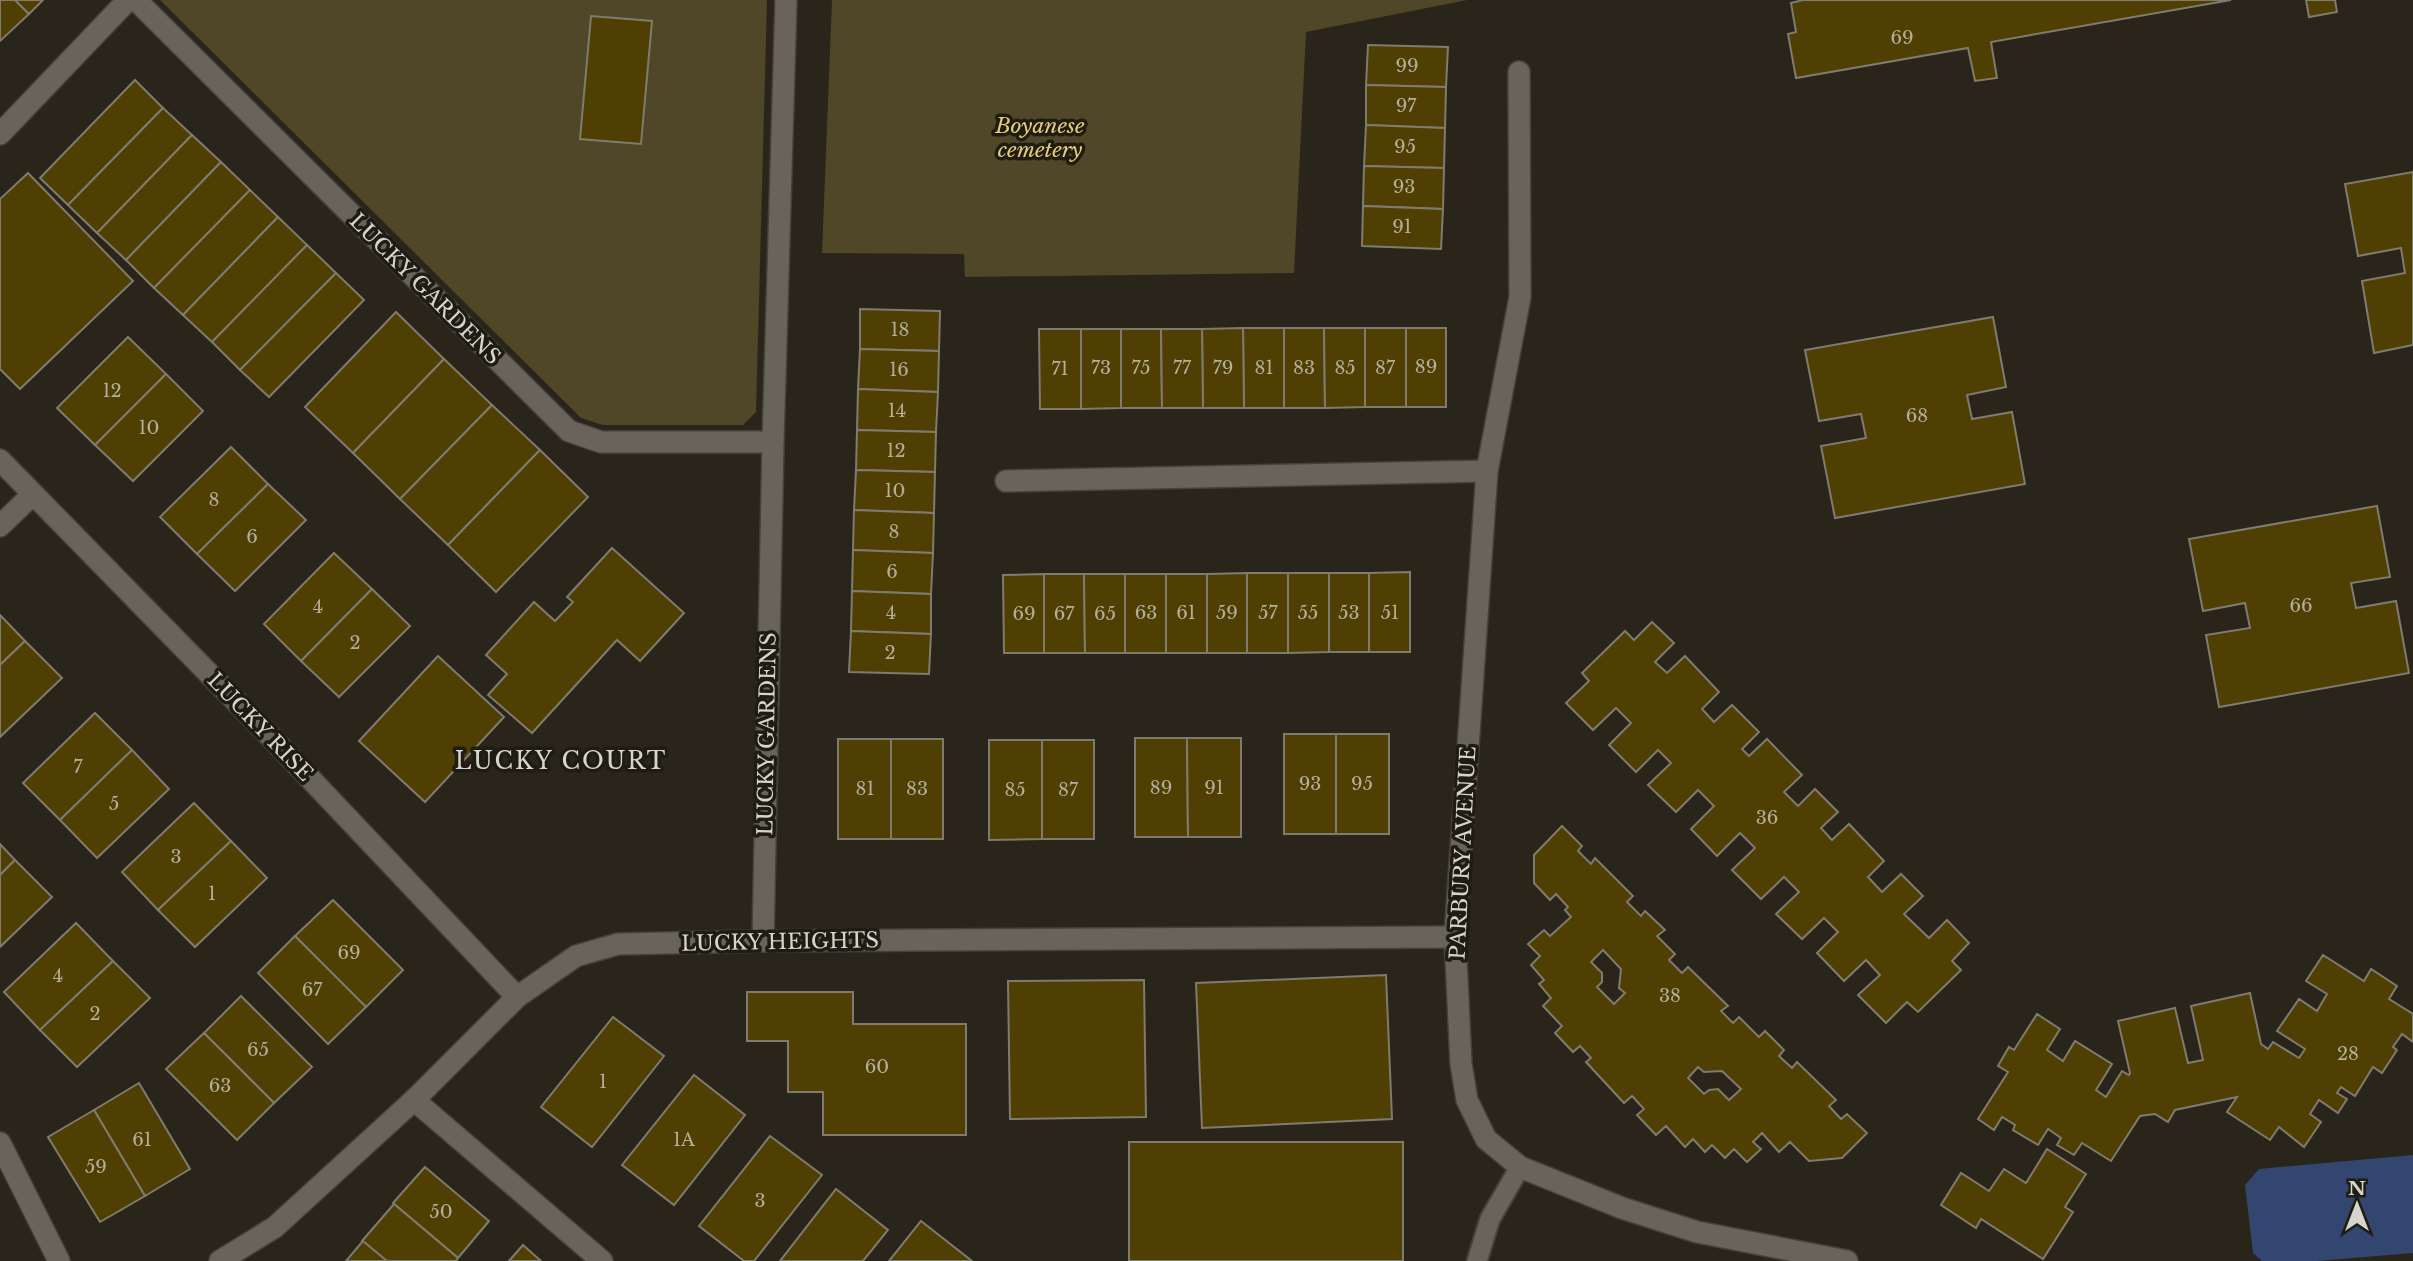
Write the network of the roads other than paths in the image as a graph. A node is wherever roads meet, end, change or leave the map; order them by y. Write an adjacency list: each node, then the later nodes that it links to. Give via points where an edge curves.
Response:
1 (128, 0): 5 (street)
2 (136, 0): 6 (street, LUCKY GARDENS, via 569,431 601,442)
3 (786, 0): 6 (street, LUCKY GARDENS)
4 (1519, 72): 8 (street, PARBURY AVENUE, via 1520,298)
5 (0, 134)
6 (773, 442): 13 (street, LUCKY GARDENS)
7 (0, 460): 10 (street, LUCKY RISE)
8 (1487, 471): 9 (street); 12 (street, PARBURY AVENUE)
9 (1006, 481)
10 (33, 494): 11 (street); 14 (street, LUCKY RISE)
11 (0, 526)
12 (1455, 937): 13 (street, LUCKY HEIGHTS); 17 (street, PARBURY AVENUE, via 1467,1100 1486,1139)
13 (763, 941): 14 (street, LUCKY HEIGHTS, via 618,944 576,956)
14 (517, 997): 15 (street, LUCKY HEIGHTS)
15 (414, 1100): 19 (street, LUCKY HEIGHTS, via 275,1227); 20 (street)
16 (0, 1143): 18 (street)
17 (1520, 1167): 21 (lane, via 1490,1219); 22 (street, PARBURY AVENUE, via 1697,1232)
18 (59, 1261)
19 (220, 1261)
20 (602, 1261)
21 (1477, 1261)
22 (1847, 1261)

